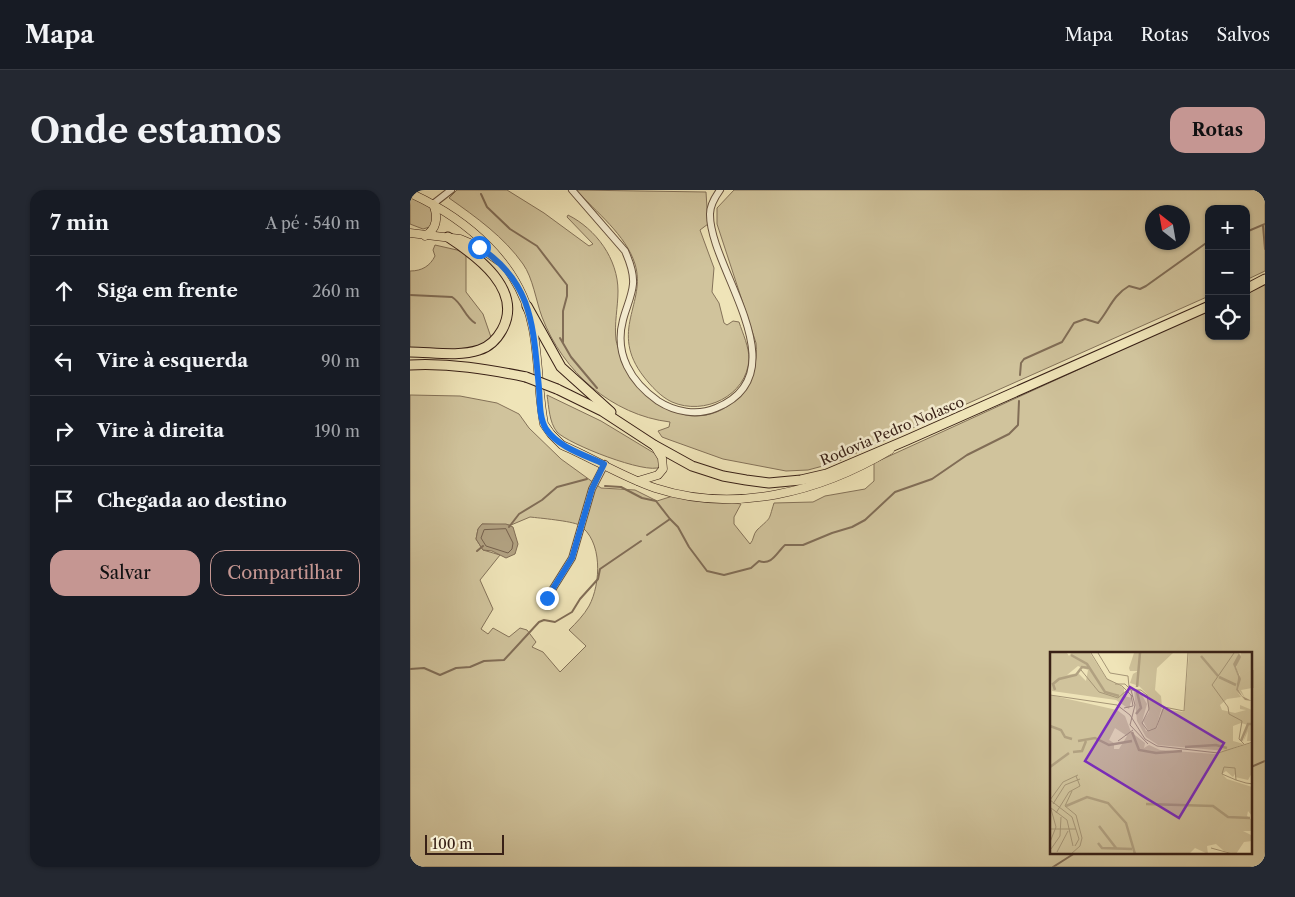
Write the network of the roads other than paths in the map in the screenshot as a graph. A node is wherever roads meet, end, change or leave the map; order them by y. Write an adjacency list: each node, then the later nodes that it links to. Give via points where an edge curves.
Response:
1 (451, 190): 5 (street)
2 (572, 190): 3 (street, via 629,259 633,283 620,332 628,368 644,391 663,404 695,412 720,406 741,392 749,378 753,358 746,323 710,221 713,201)
3 (720, 190)
4 (410, 193): 6 (main road)
5 (444, 196): 6 (street); 7 (street)
6 (433, 204): 7 (main road); 9 (main road, via 437,220)
7 (442, 209): 11 (main road, via 495,250)
8 (410, 233): 9 (main road)
9 (425, 236): 10 (main road)
10 (448, 237): 11 (main road, via 470,242); 16 (highway, via 482,261 503,290 508,306 504,326 495,340 480,350 469,353)
11 (500, 262): 14 (main road, via 512,276)
12 (1265, 279): 13 (highway)
13 (1250, 287)
14 (526, 306): 18 (highway, via 560,366); 21 (main road, via 533,330 546,428 562,445)
15 (1205, 308): 19 (highway, Rodovia Pedro Nolasco)
16 (410, 352)
17 (410, 365): 18 (highway, Rodovia Pedro Nolasco, bridge, via 454,364 526,377 557,389)
18 (626, 426): 20 (highway, Rodovia Pedro Nolasco)
19 (907, 440): 20 (highway, Rodovia Pedro Nolasco, via 827,474 769,483 723,476 692,466); 22 (main road, via 852,472 771,497 692,497)
20 (654, 445): 22 (main road, via 664,469 658,475)
21 (604, 464): 22 (main road); 23 (street, via 592,489)
22 (638, 481)
23 (568, 565): 24 (street); 25 (street)
24 (567, 575)
25 (547, 598)

